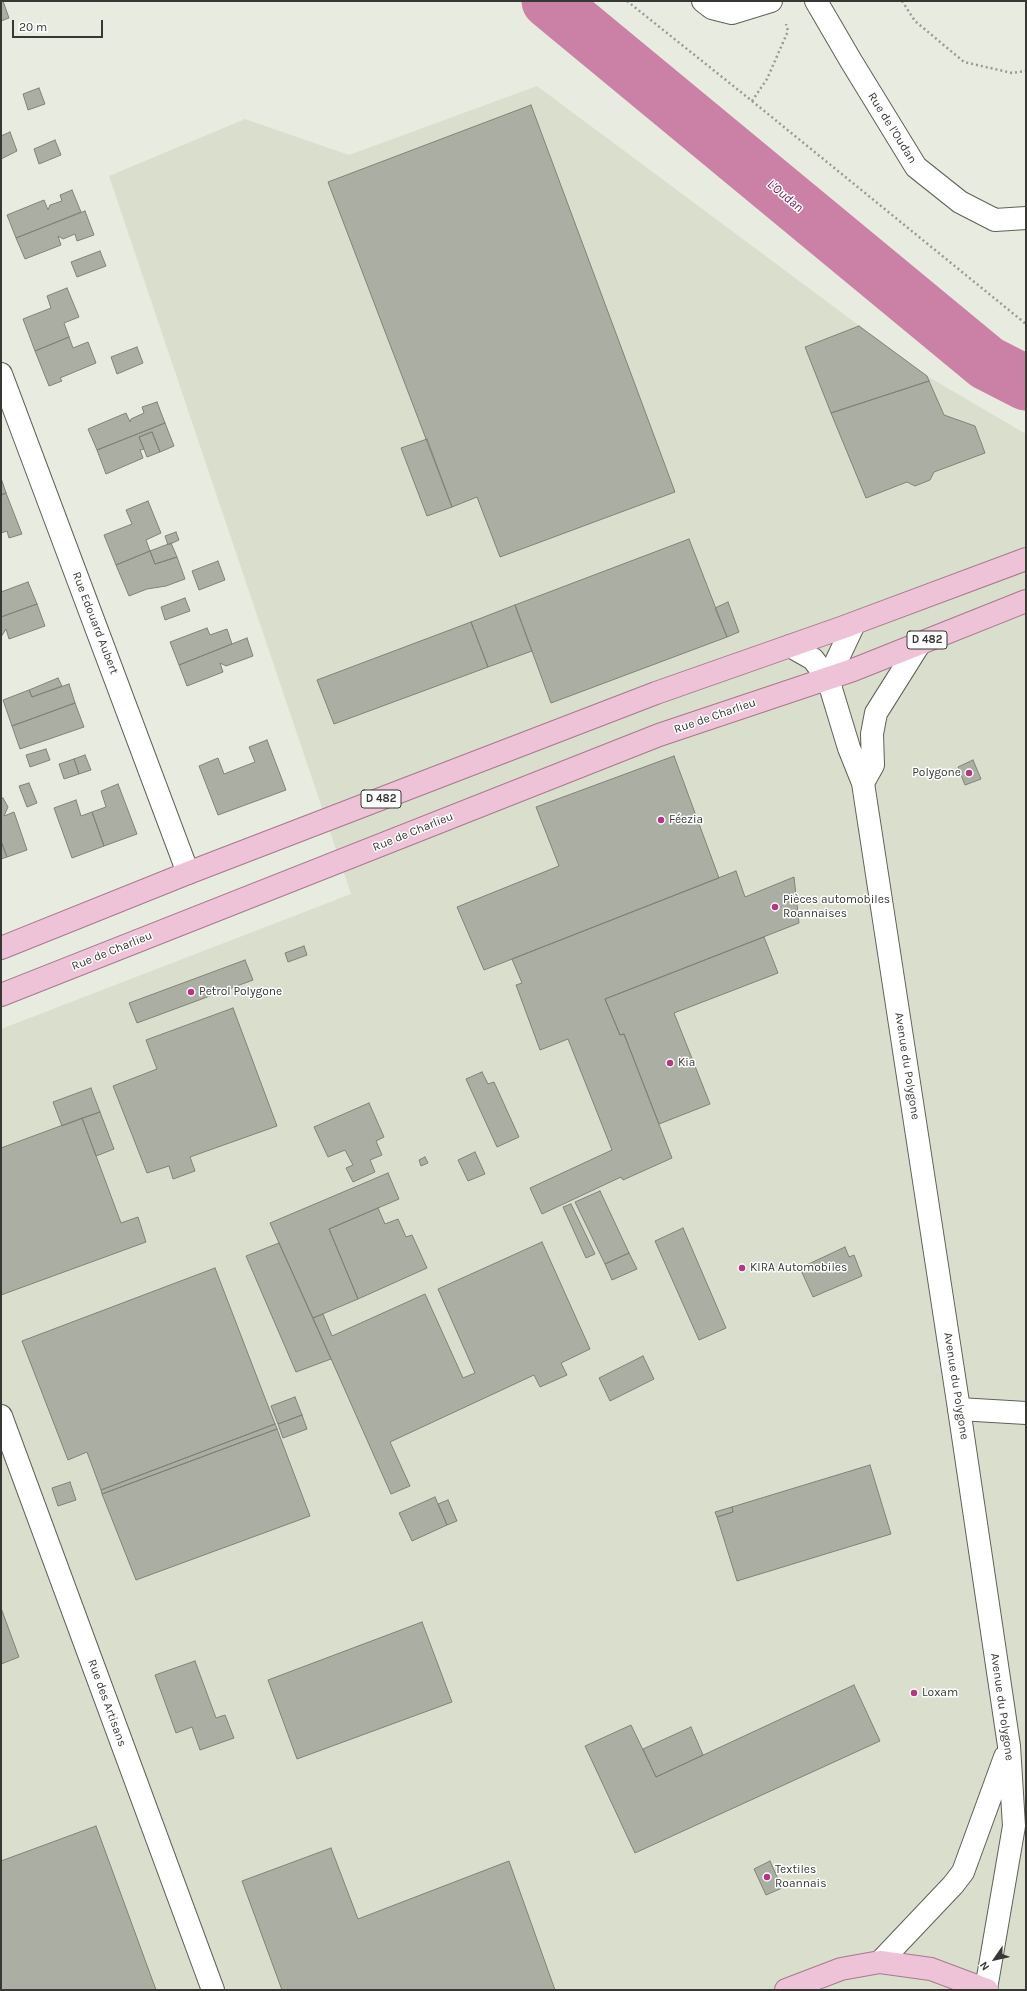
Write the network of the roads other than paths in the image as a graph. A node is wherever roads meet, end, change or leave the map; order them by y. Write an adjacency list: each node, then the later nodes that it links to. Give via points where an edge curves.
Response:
1 (703, 1): 2 (street, via 712,8 732,13)
2 (771, 1)
3 (816, 1): 4 (street, Rue de l'Oudan, via 916,167 960,202 995,220)
4 (1026, 218)
5 (1, 374): 13 (street, Rue Edouard Aubert)
6 (1026, 559): 8 (main road, D 482)
7 (1026, 601): 9 (main road, Rue de Charlieu / D 482)
8 (854, 624): 10 (main road, D 482); 11 (street)
9 (920, 643): 11 (main road, Rue de Charlieu / D 482); 12 (street, via 876,714 872,734 873,764)
10 (790, 646): 11 (street, via 813,659); 13 (main road, D 482, via 648,696)
11 (828, 679): 12 (street, Avenue du Polygone, via 849,748); 15 (main road, Rue de Charlieu / D 482, via 659,735)
12 (863, 783): 16 (street, Avenue du Polygone)
13 (188, 873): 14 (main road, D 482)
14 (1, 948)
15 (1, 995)
16 (960, 1409): 17 (street); 19 (street, Avenue du Polygone)
17 (1026, 1413)
18 (1, 1416): 21 (street, Rue des Artisans)
19 (1009, 1746): 20 (street, via 963,1872); 23 (street, Avenue du Polygone, via 1014,1826)
20 (880, 1962): 22 (main road, via 841,1969); 23 (main road, via 931,1969)
21 (213, 1990)
22 (786, 1990)
23 (985, 1990)

